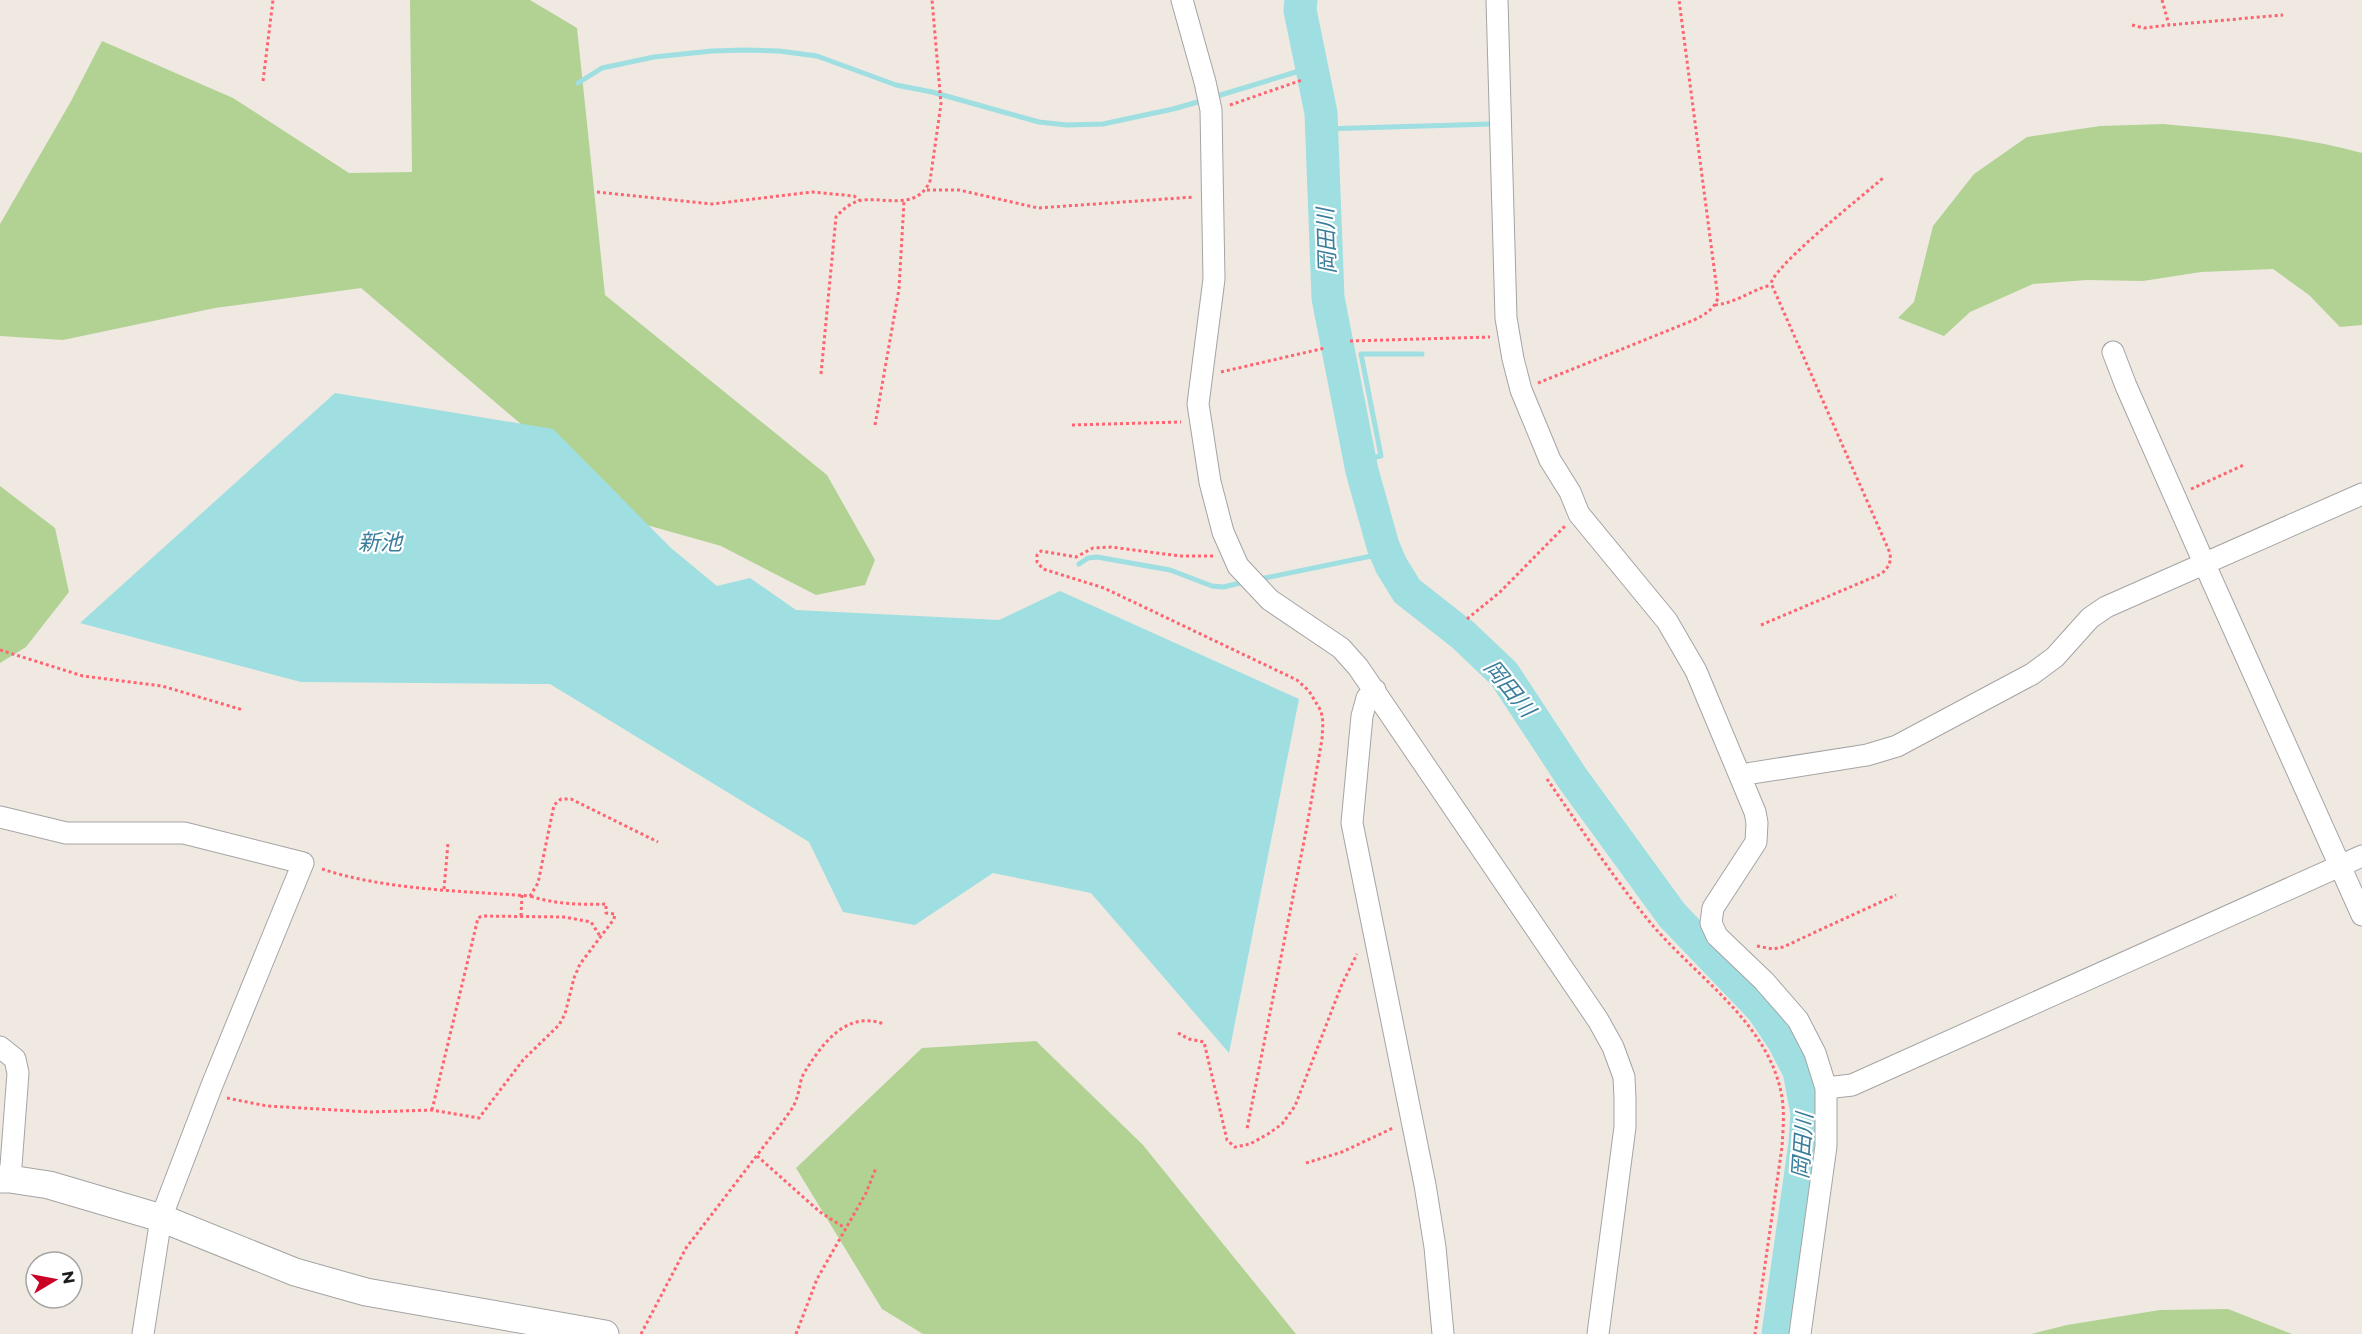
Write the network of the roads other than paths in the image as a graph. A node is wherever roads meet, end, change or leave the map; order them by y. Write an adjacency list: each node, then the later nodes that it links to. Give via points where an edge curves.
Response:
1 (1182, 0): 6 (street, via 1211,110 1214,279 1198,404 1223,532 1238,566 1270,600 1341,648)
2 (1497, 0): 7 (street, via 1506,318 1521,390 1550,460 1579,514 1666,621 1696,670)
3 (2113, 352): 5 (street)
4 (2362, 494): 5 (street)
5 (2205, 565): 7 (street, via 2106,607 2032,674 1897,746 1867,755); 10 (street)
6 (1375, 690): 18 (street, via 1367,698 1362,716 1352,823 1413,1123 1435,1247); 19 (street, via 1598,1020 1624,1077 1625,1127)
7 (1740, 775): 13 (street, via 1758,824 1755,842 1713,908 1711,923 1717,936 1798,1020 1815,1053)
8 (0, 817): 15 (street, via 66,833 184,833 303,863)
9 (2362, 856): 10 (street)
10 (2340, 865): 11 (street); 13 (street, via 1852,1085)
11 (2362, 915)
12 (0, 1047): 14 (street, via 15,1059 18,1073)
13 (1826, 1088): 20 (street, via 1826,1146)
14 (5, 1179): 15 (street, via 86,1195)
15 (161, 1218): 16 (street); 17 (street, via 337,1285)
16 (142, 1334)
17 (605, 1334)
18 (1443, 1334)
19 (1598, 1334)
20 (1800, 1334)

